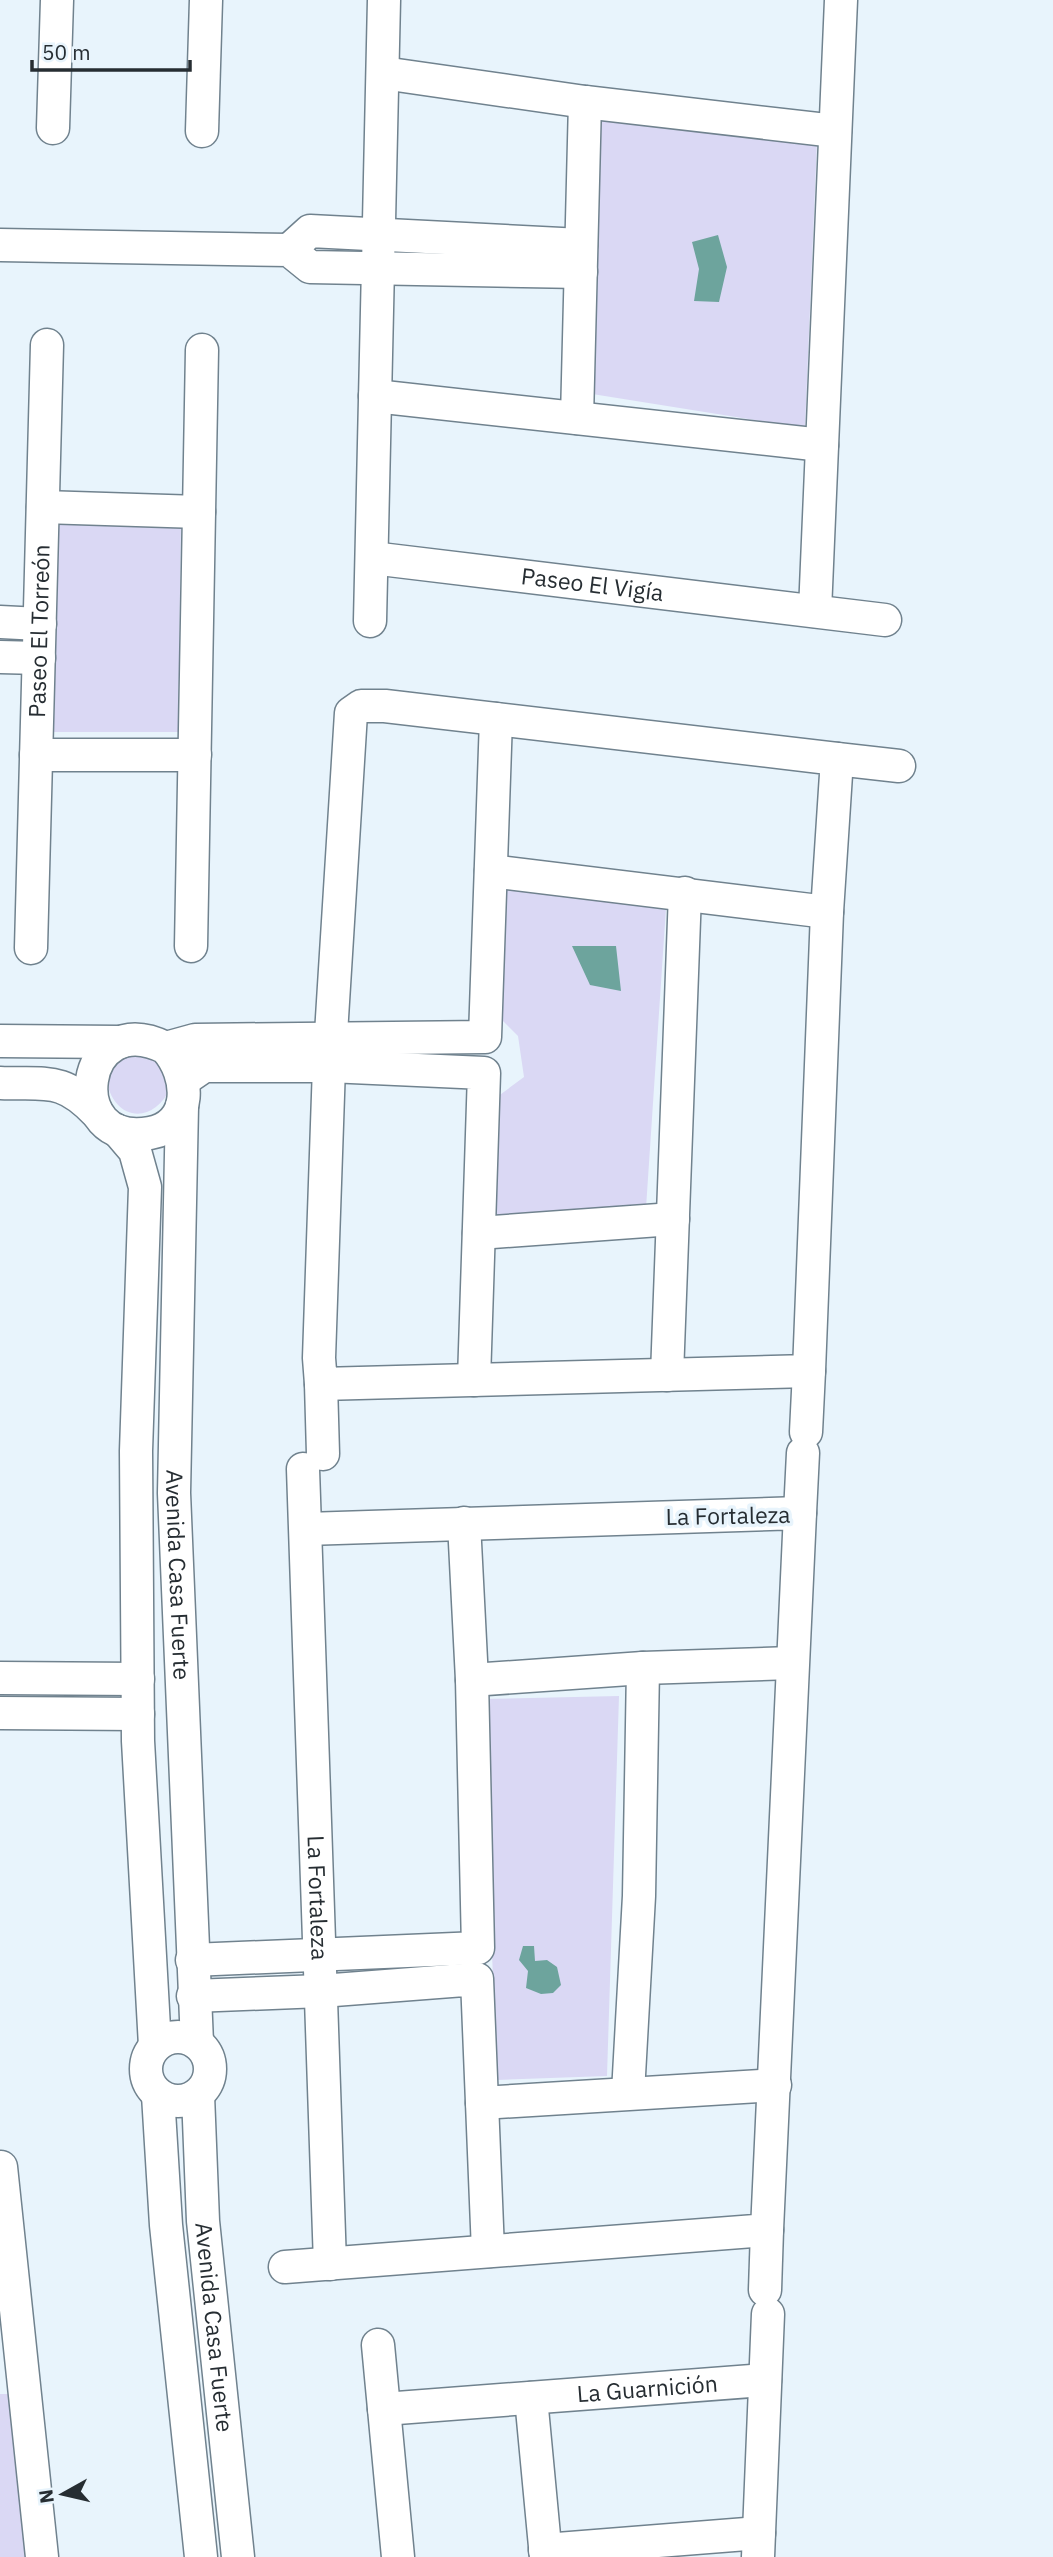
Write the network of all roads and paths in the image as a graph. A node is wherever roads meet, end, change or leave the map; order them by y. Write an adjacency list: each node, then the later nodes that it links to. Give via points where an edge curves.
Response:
1 (57, 0): 7 (street)
2 (206, 0): 8 (street)
3 (384, 0): 5 (street)
4 (841, 0): 9 (street)
5 (383, 73): 6 (street); 10 (street)
6 (585, 102): 9 (street); 13 (street)
7 (53, 128)
8 (202, 131)
9 (835, 131): 19 (street)
10 (379, 234): 12 (street, via 310,231); 13 (street); 14 (street)
11 (0, 245): 12 (street)
12 (289, 250): 14 (street, via 310,267)
13 (581, 259): 14 (street); 18 (street)
14 (379, 268): 17 (street)
15 (47, 345): 20 (street, Paseo El Torreón)
16 (202, 350): 21 (street)
17 (375, 396): 18 (street); 22 (street)
18 (577, 418): 19 (street)
19 (822, 445): 23 (street)
20 (43, 507): 21 (street); 27 (street, Paseo El Torreón)
21 (200, 512): 32 (street)
22 (372, 558): 23 (street, Paseo El Vigía); 25 (street)
23 (815, 611): 24 (street, Paseo El Vigía)
24 (885, 620)
25 (370, 621)
26 (0, 622): 27 (street)
27 (40, 624): 29 (street, Paseo El Torreón)
28 (0, 657): 29 (street)
29 (39, 658): 31 (street, Paseo El Torreón)
30 (496, 719): 33 (street); 35 (street); 43 (street, La Fortaleza, via 385,706 361,706 351,713)
31 (36, 755): 32 (street); 39 (street, Paseo El Torreón)
32 (195, 755): 38 (street)
33 (837, 759): 34 (street); 37 (street)
34 (899, 766)
35 (491, 871): 36 (street); 43 (street, via 485,1037)
36 (685, 893): 37 (street); 47 (street)
37 (827, 912): 49 (street)
38 (191, 946)
39 (31, 948)
40 (0, 1041): 41 (street)
41 (120, 1042): 42 (street, via 152,1041); 46 (street, via 103,1053 92,1071 90,1093)
42 (166, 1048): 43 (street, via 195,1040); 45 (street, via 178,1062)
43 (331, 1051): 45 (street, via 204,1066); 48 (street, via 484,1073); 52 (street, La Fortaleza)
44 (0, 1083): 46 (street, Avenida Casa Fuerte, via 72,1089)
45 (183, 1092): 46 (street, via 171,1121 156,1132 137,1135); 64 (street, Avenida Casa Fuerte, via 174,1493)
46 (107, 1122): 59 (street, Avenida Casa Fuerte, via 135,1151 145,1187 136,1451)
47 (673, 1219): 48 (street); 50 (street)
48 (479, 1233): 51 (street)
49 (809, 1371): 50 (street); 53 (street)
50 (667, 1375): 51 (street)
51 (474, 1380): 52 (street)
52 (321, 1384): 55 (street, La Fortaleza)
53 (800, 1513): 54 (street, La Fortaleza); 56 (street, La Fortaleza)
54 (464, 1523): 55 (street, La Fortaleza); 60 (street)
55 (306, 1530): 63 (street, La Fortaleza)
56 (792, 1663): 57 (street); 69 (street, La Fortaleza)
57 (643, 1668): 60 (street); 70 (street, via 639,1896)
58 (0, 1678): 59 (street)
59 (138, 1679): 62 (street, Avenida Casa Fuerte)
60 (472, 1680): 63 (street, via 478,1948)
61 (0, 1713): 62 (street)
62 (138, 1714): 68 (street, Avenida Casa Fuerte)
63 (319, 1955): 64 (street); 65 (street, La Fortaleza)
64 (192, 1960): 66 (street, Avenida Casa Fuerte)
65 (321, 1992): 66 (street); 73 (street, via 477,1979); 78 (street, La Fortaleza)
66 (193, 1996): 67 (street, Avenida Casa Fuerte)
67 (197, 2043): 68 (street, via 176,2037); 72 (street, via 205,2052 210,2075)
68 (155, 2046): 71 (street, via 145,2066 150,2087)
69 (775, 2085): 70 (street); 76 (street, La Fortaleza)
70 (628, 2093): 73 (street)
71 (158, 2095): 72 (street, via 171,2102); 88 (street, Avenida Casa Fuerte, via 166,2225)
72 (198, 2095): 89 (street, Avenida Casa Fuerte, via 203,2221)
73 (482, 2103): 77 (street)
74 (1, 2167): 75 (street)
75 (4, 2230): 82 (street)
76 (767, 2230): 77 (street); 81 (street, La Fortaleza)
77 (488, 2251): 78 (street)
78 (330, 2264): 79 (street)
79 (285, 2267)
80 (378, 2345): 84 (street)
81 (765, 2379): 83 (street, La Guarnición); 85 (street)
82 (12, 2382): 87 (street)
83 (531, 2398): 84 (street, La Guarnición); 86 (street)
84 (384, 2409): 90 (street)
85 (759, 2545): 86 (street)
86 (546, 2553)
87 (42, 2557)
88 (201, 2557)
89 (238, 2557)
90 (398, 2557)

